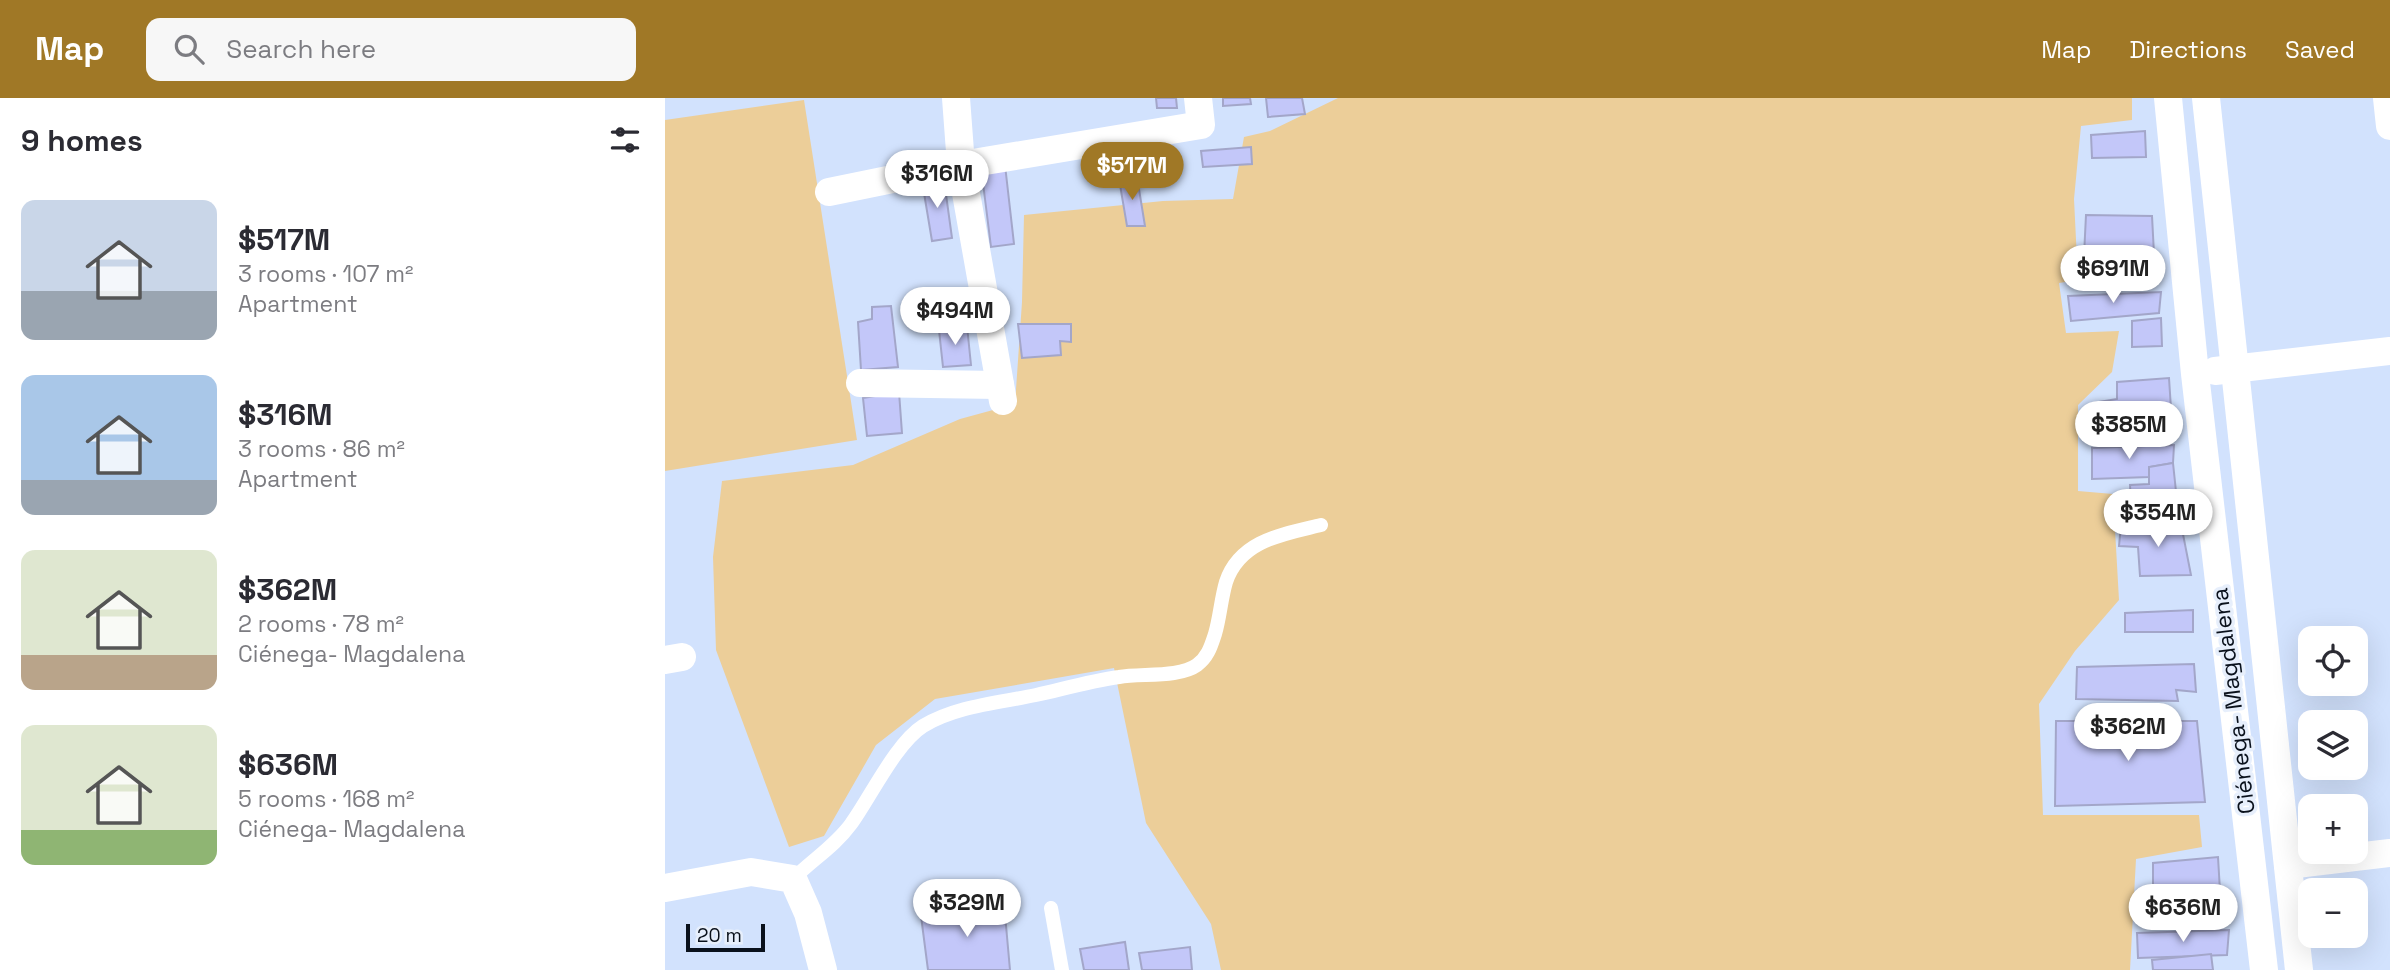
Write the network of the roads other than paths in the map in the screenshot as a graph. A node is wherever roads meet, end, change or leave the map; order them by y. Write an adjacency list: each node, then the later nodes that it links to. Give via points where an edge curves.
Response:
1 (956, 98): 7 (street)
2 (1198, 98): 7 (street, via 1201,125)
3 (2168, 98): 11 (street, Ciénega- Magdalena)
4 (2206, 98): 10 (street)
5 (2386, 98): 6 (street)
6 (2390, 126)
7 (961, 165): 8 (street); 12 (street, via 1001,393)
8 (829, 192)
9 (2390, 351): 10 (street)
10 (2234, 369): 11 (street); 15 (street)
11 (2195, 374): 21 (street, Ciénega- Magdalena)
12 (860, 383)
13 (1321, 525): 16 (lane, via 1266,538 1242,555 1226,581 1209,652 1190,669 1094,681 974,707 920,728 851,824)
14 (2390, 853): 15 (street)
15 (2288, 865): 22 (street)
16 (793, 879): 17 (street, via 751,872); 19 (street, via 808,913)
17 (665, 888)
18 (1051, 908): 20 (lane)
19 (823, 970)
20 (1062, 970)
21 (2264, 970)
22 (2299, 970)

